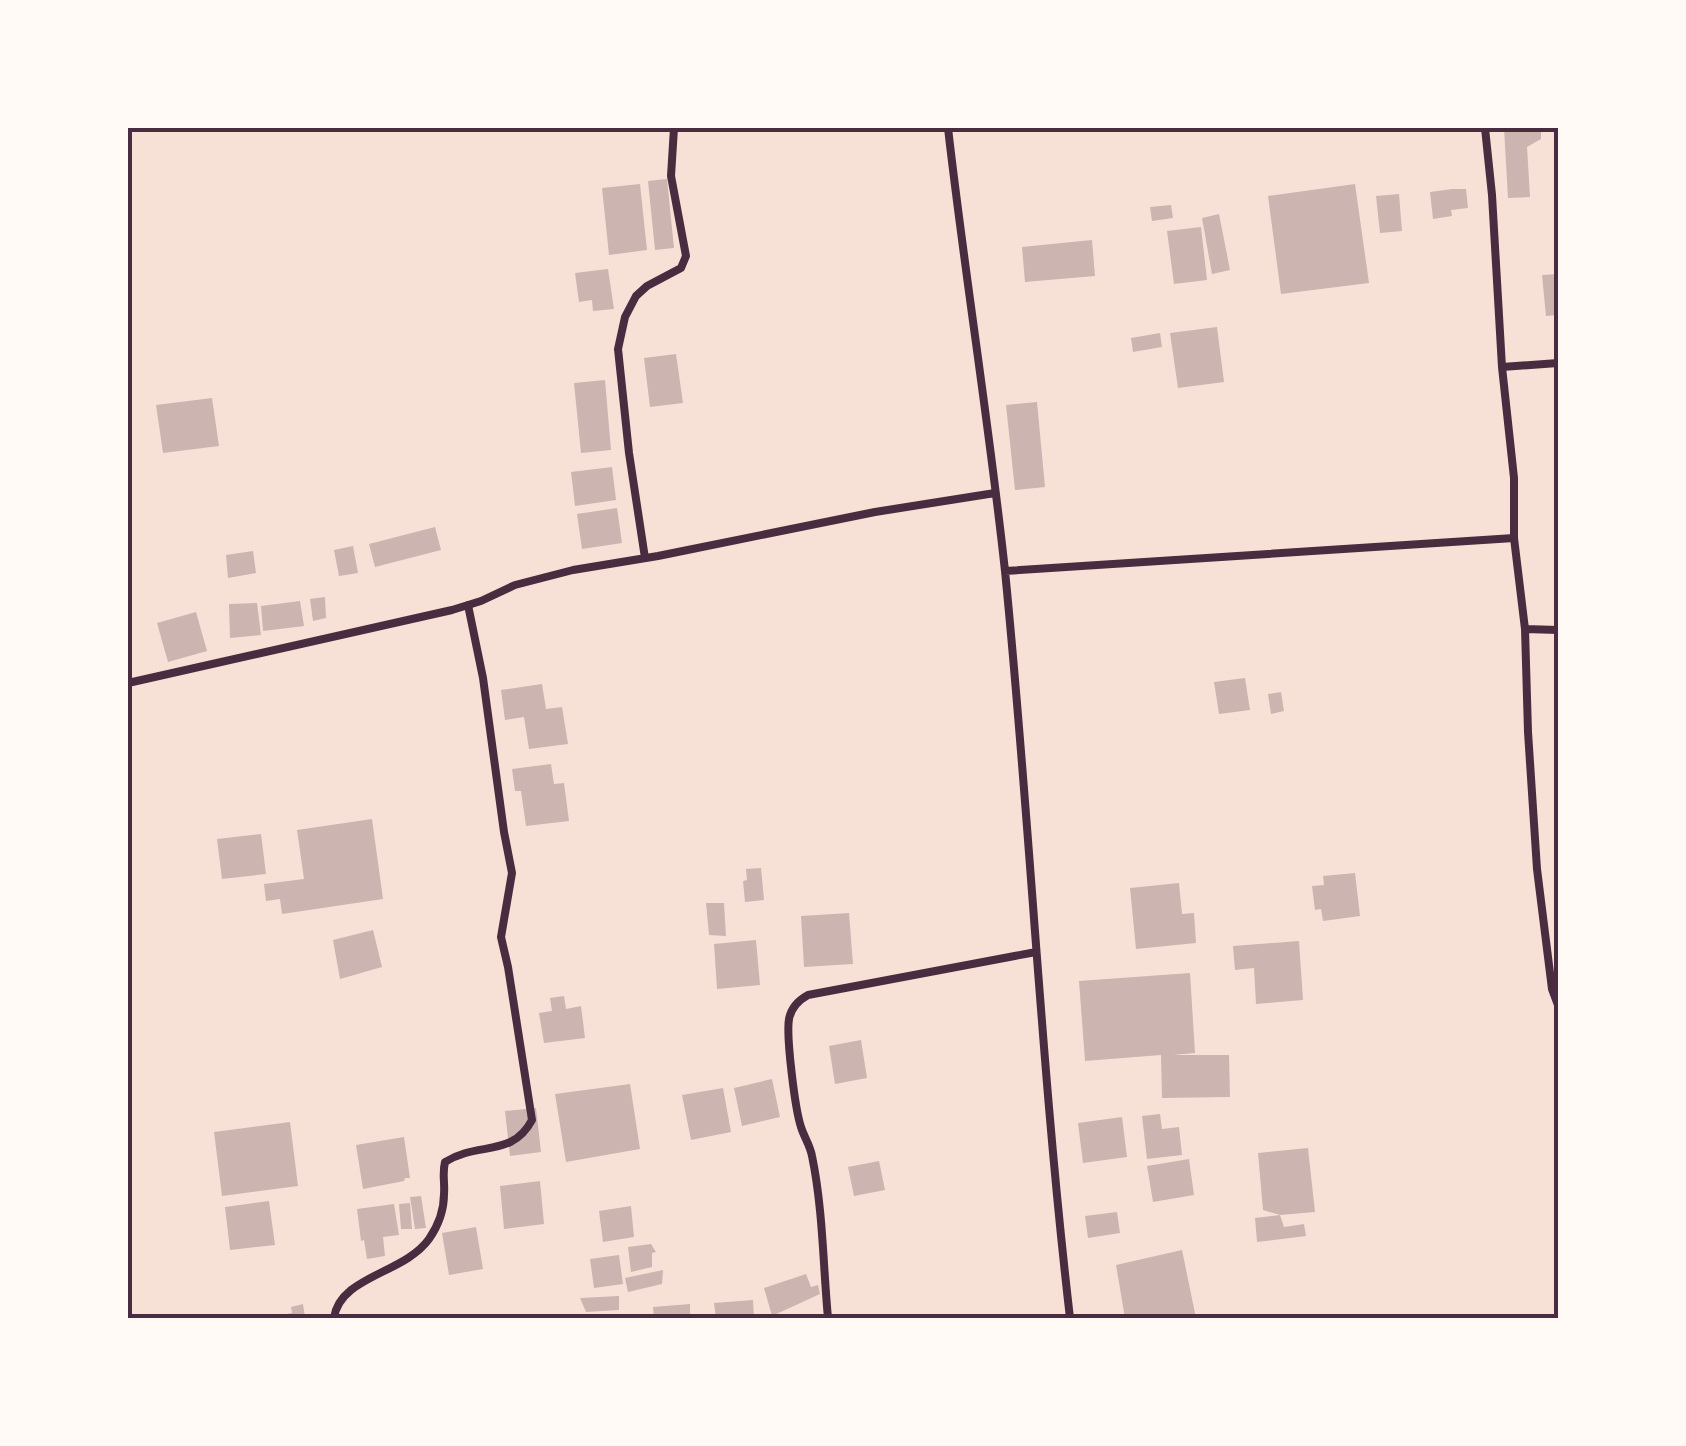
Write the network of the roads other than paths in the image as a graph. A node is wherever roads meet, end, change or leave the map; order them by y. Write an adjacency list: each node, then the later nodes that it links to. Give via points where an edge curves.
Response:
1 (674, 128): 8 (street, via 671,176 686,256 681,268 636,296 618,348)
2 (948, 128): 6 (street)
3 (1485, 128): 5 (street)
4 (1558, 363): 5 (street)
5 (1502, 367): 7 (street)
6 (995, 493): 8 (street); 9 (street)
7 (1514, 538): 9 (street); 11 (street)
8 (645, 558): 10 (street, via 515,585)
9 (1005, 571): 16 (street)
10 (468, 605): 13 (street); 18 (street, via 512,873 501,937 532,1120 514,1143 446,1162 441,1216 428,1240 413,1256 354,1287)
11 (1525, 630): 12 (street); 15 (street)
12 (1558, 630)
13 (128, 683)
14 (1558, 922): 15 (street)
15 (1544, 924): 17 (street)
16 (1036, 952): 19 (street, via 808,996 790,1015 796,1101 817,1185); 20 (street)
17 (1558, 1005)
18 (334, 1318)
19 (828, 1318)
20 (1070, 1318)

